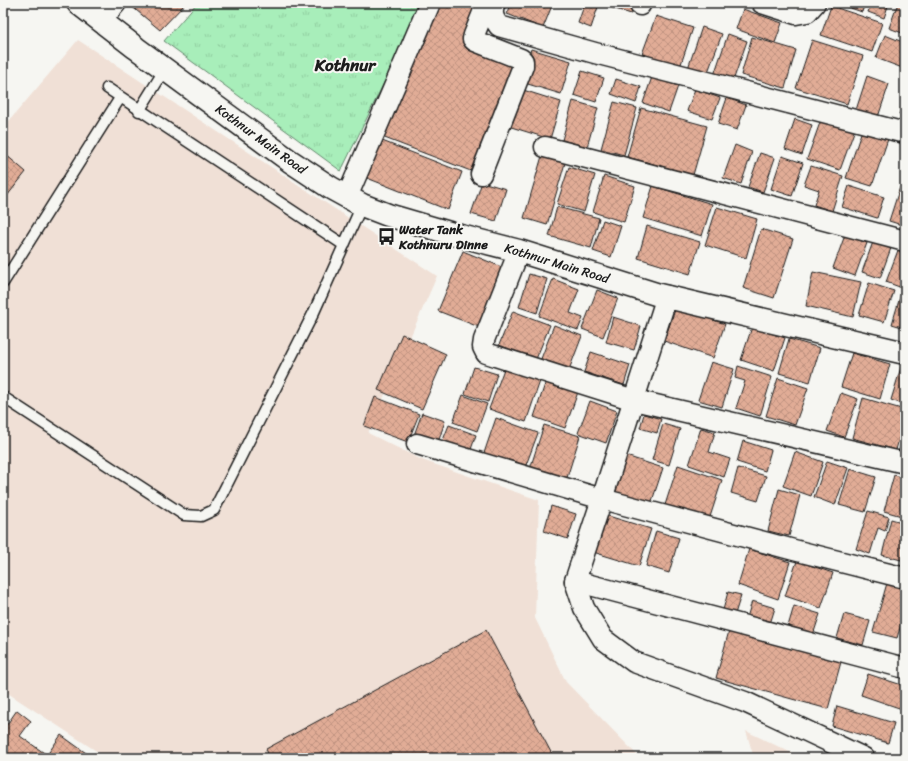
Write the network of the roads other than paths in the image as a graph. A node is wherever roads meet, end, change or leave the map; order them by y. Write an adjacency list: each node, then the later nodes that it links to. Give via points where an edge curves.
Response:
1 (78, 3): 8 (main road, Kothnur Main Road)
2 (116, 3): 8 (street)
3 (430, 3): 16 (street, via 360,166)
4 (487, 3): 15 (street, via 473,39 520,58 523,66)
5 (495, 3): 13 (street, via 493,18 499,26)
6 (762, 3): 7 (street, via 796,14 807,12)
7 (815, 3)
8 (101, 21): 9 (main road, Kothnur Main Road)
9 (165, 70): 12 (lane); 16 (main road, Kothnur Main Road, via 290,160)
10 (107, 88): 11 (lane)
11 (120, 98): 12 (lane); 20 (lane)
12 (139, 111): 18 (lane)
13 (905, 133)
14 (545, 147): 17 (street)
15 (481, 174)
16 (355, 201): 18 (lane); 19 (main road, Kothnur Main Road, via 453,234)
17 (905, 241)
18 (344, 245): 23 (lane, via 314,312 214,510 201,516 184,515)
19 (519, 251): 21 (main road, Kothnur Main Road); 24 (street, via 484,340 483,348 486,353)
20 (3, 284)
21 (667, 296): 22 (main road, Kothnur Main Road); 24 (street)
22 (905, 353)
23 (3, 397)
24 (634, 400): 26 (street); 27 (street)
25 (417, 444): 27 (street)
26 (905, 462)
27 (602, 499): 28 (street); 29 (street)
28 (905, 578)
29 (575, 581): 30 (street); 31 (street, via 584,608 603,639 634,662 745,702)
30 (905, 668)
31 (864, 758)

